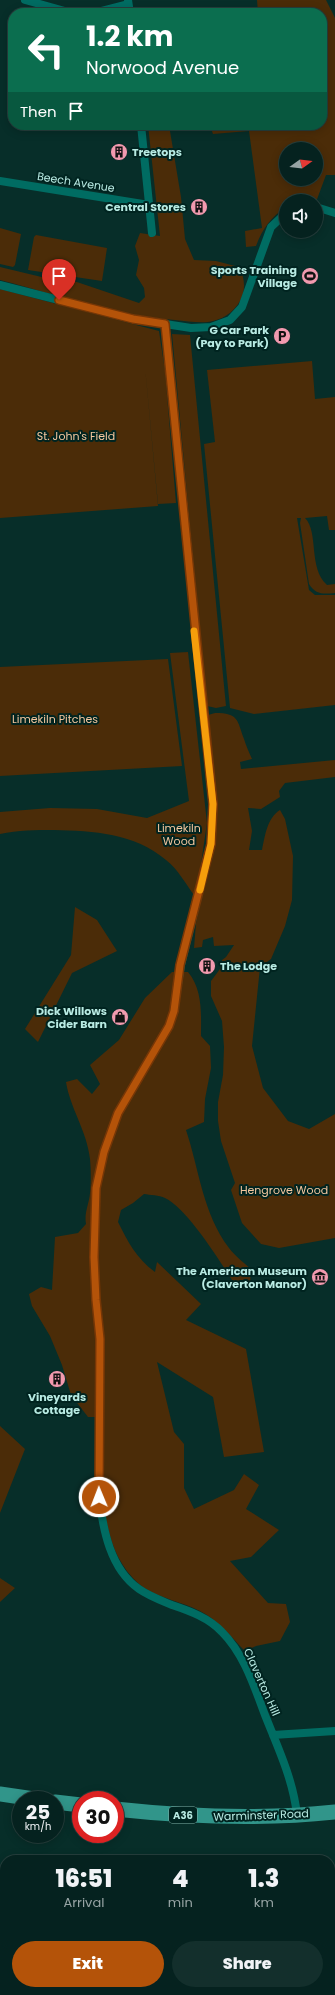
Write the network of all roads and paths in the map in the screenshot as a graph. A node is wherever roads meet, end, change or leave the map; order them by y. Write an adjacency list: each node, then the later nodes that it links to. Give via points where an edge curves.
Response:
1 (25, 0): 3 (street)
2 (128, 2): 4 (street)
3 (54, 8)
4 (109, 8)
5 (142, 130): 7 (street)
6 (0, 181): 7 (street, Beech Avenue)
7 (150, 205): 11 (street)
8 (323, 209): 9 (street)
9 (335, 213)
10 (279, 219): 13 (street, via 271,226 246,299 230,320 199,329)
11 (152, 233)
12 (0, 284): 13 (street, via 133,319)
13 (165, 324): 15 (street, Claverton Hill, via 213,825 211,844 180,965 174,1011 169,1026 118,1113 104,1152 96,1188 94,1257 100,1339 99,1497 106,1536 118,1564 138,1588 153,1597 202,1616 222,1631 238,1653 249,1675)
14 (335, 1731): 15 (street)
15 (273, 1735): 20 (street, Claverton Hill, via 290,1777)
16 (0, 1794): 17 (highway)
17 (12, 1796)
18 (124, 1810): 20 (highway, Warminster Road / A36, via 210,1817)
19 (335, 1812): 20 (highway, Warminster Road / A36)
20 (297, 1815)

